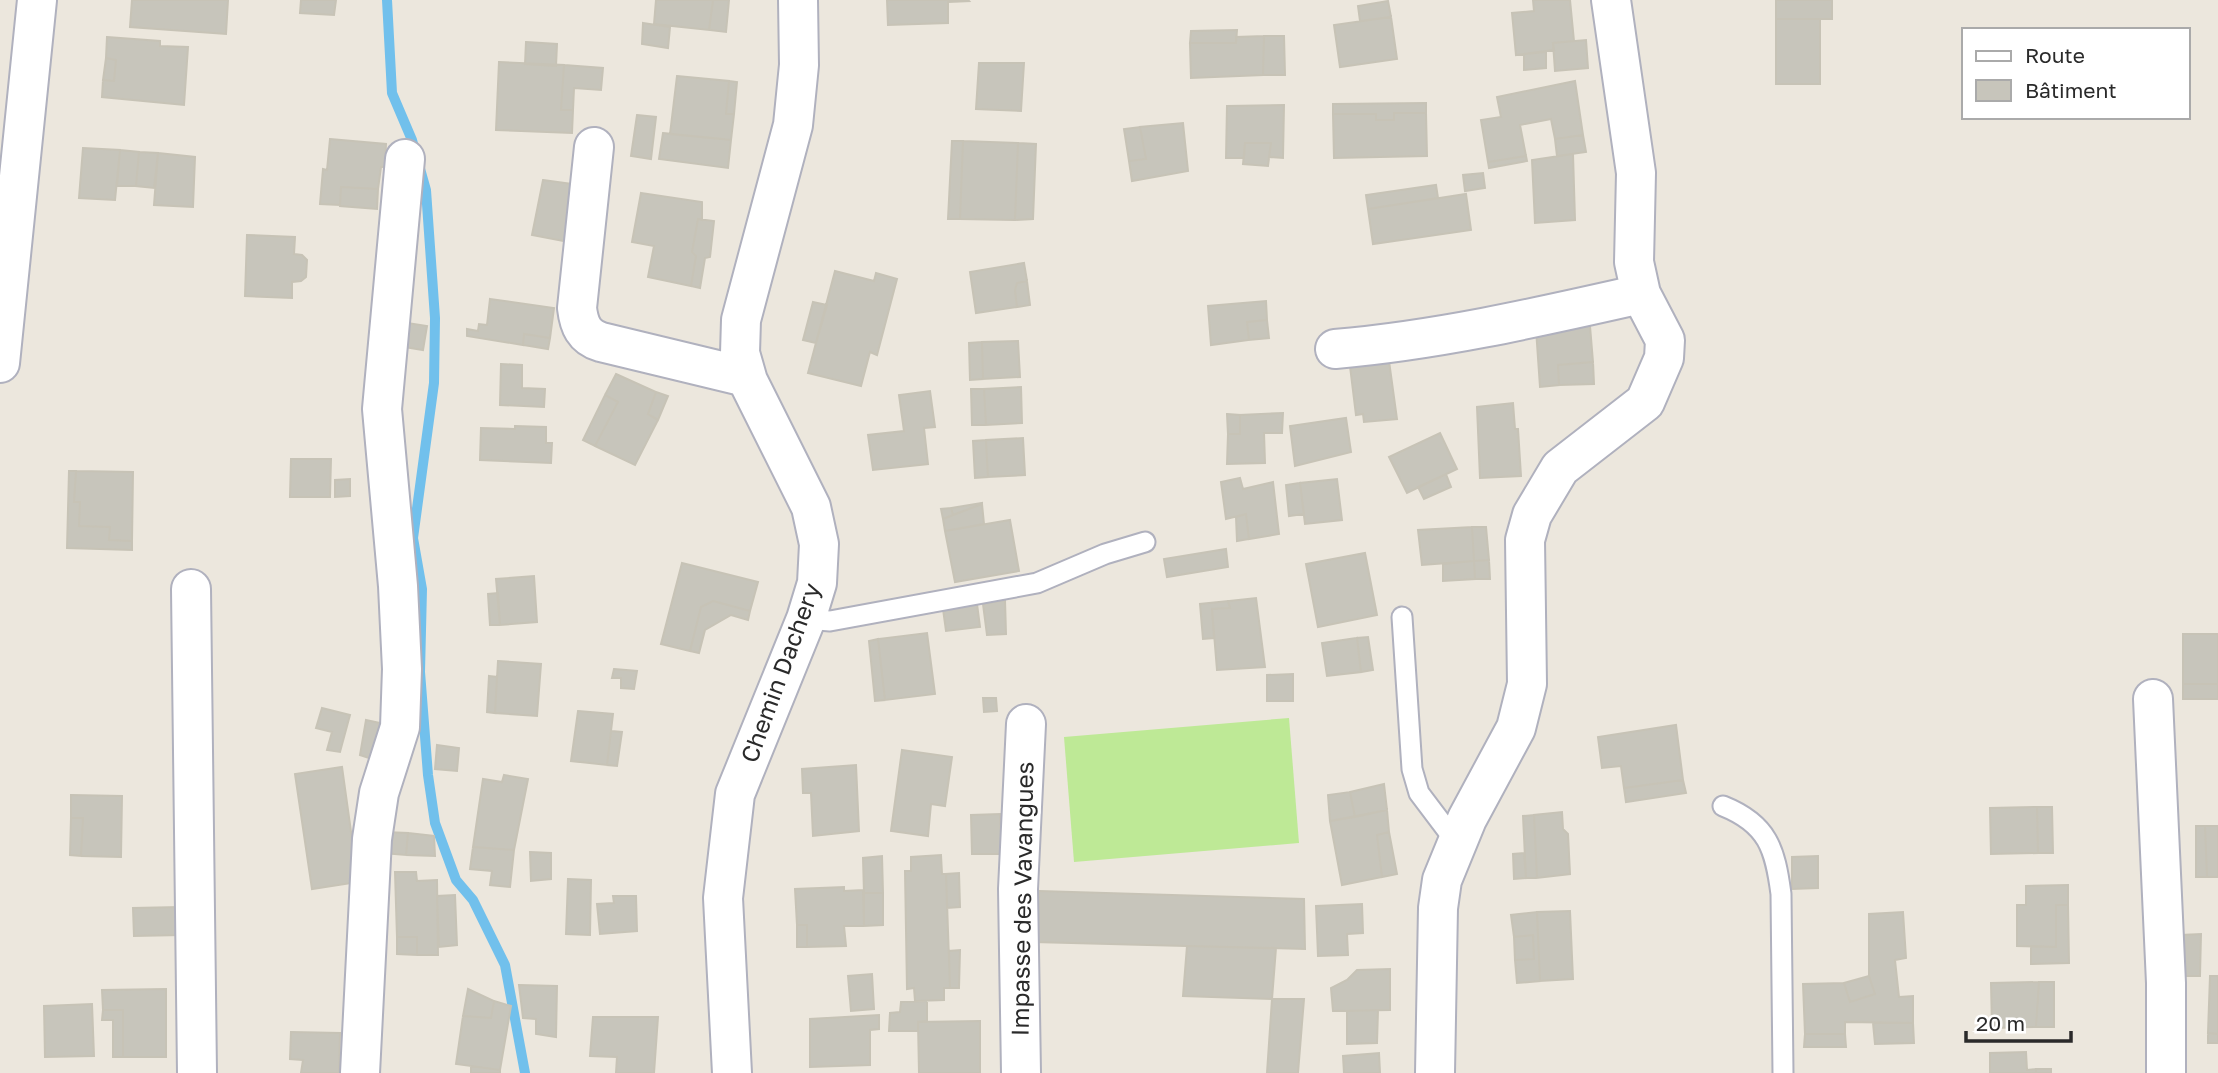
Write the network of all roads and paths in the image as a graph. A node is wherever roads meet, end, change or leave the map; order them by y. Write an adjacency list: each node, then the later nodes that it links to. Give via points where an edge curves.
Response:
1 (37, 0): 8 (street)
2 (798, 0): 9 (street, Chemin Dachery, via 799,65 793,125 741,320 740,353)
3 (1611, 0): 6 (street, via 1636,173 1634,262)
4 (594, 147): 9 (street, via 577,308 583,331 590,339)
5 (405, 159): 19 (street, via 382,410 398,586 400,727 379,793 372,839)
6 (1642, 294): 7 (street, via 1473,332); 17 (street, via 1665,340 1656,382 1645,402 1628,418 1560,468 1532,515 1525,540 1527,684 1523,707)
7 (1335, 349)
8 (0, 363)
9 (747, 377): 13 (street, Chemin Dachery, via 811,507 819,544 818,570)
10 (1145, 542): 13 (lane, via 1037,583 830,621)
11 (191, 589): 18 (street)
12 (1402, 617): 17 (lane, via 1412,769 1419,793)
13 (806, 619): 20 (street, Chemin Dachery, via 735,794 723,898)
14 (2153, 699): 24 (street)
15 (1026, 724): 21 (street, Impasse des Vavangues, via 1018,889)
16 (1723, 806): 23 (lane, via 1758,828 1770,843 1777,865)
17 (1456, 842): 22 (street, via 1442,880 1438,908)
18 (197, 1073)
19 (360, 1073)
20 (732, 1073)
21 (1021, 1073)
22 (1436, 1073)
23 (1783, 1073)
24 (2166, 1073)

